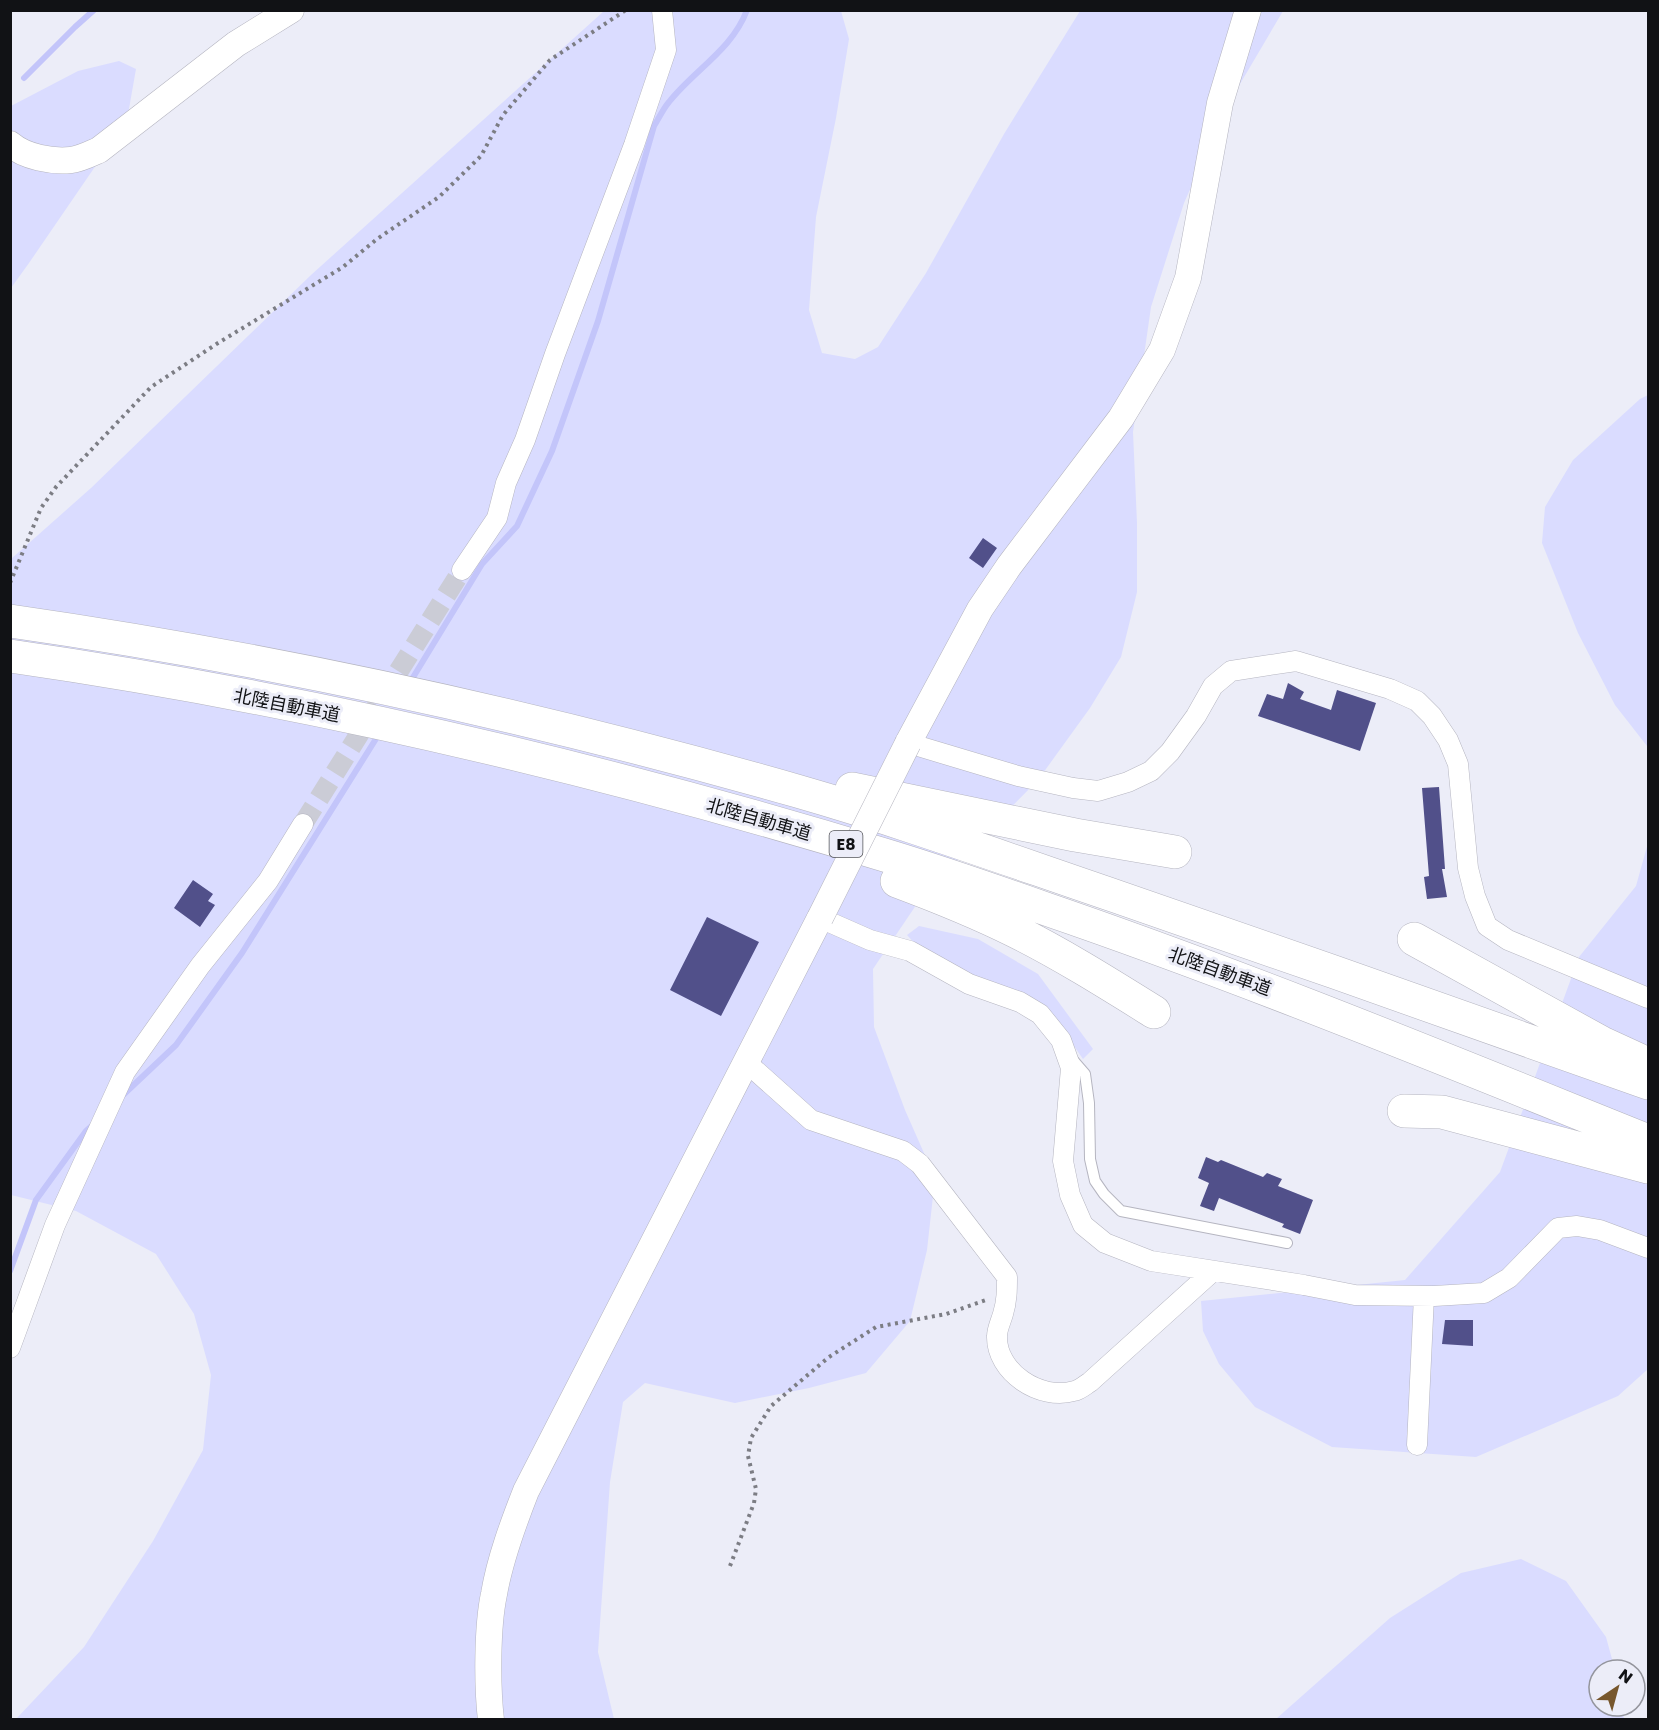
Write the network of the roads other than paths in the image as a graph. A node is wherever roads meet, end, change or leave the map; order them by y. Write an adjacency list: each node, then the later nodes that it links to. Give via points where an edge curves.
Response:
1 (291, 10): 4 (street, via 236,44 99,150 72,160 43,159)
2 (662, 10): 5 (street, via 666,50 634,145 506,483 497,518)
3 (1248, 10): 8 (street, via 1220,103 1188,278 1162,350 1121,418 980,609)
4 (10, 144)
5 (462, 570)
6 (10, 621): 10 (highway, 北陸自動車道 / E8, via 335,679)
7 (10, 656): 9 (highway, 北陸自動車道 / E8, via 315,710)
8 (908, 743): 13 (street, bridge); 15 (street, via 1018,776 1098,791 1128,783 1150,771 1170,752 1213,686 1231,671 1296,661 1390,689 1417,701 1432,716 1458,764 1468,868 1487,926 1508,940)
9 (480, 747): 16 (highway, via 789,842 942,898 1082,967); 22 (highway, 北陸自動車道 / E8, via 620,781 894,858 1280,993)
10 (638, 747): 12 (highway); 20 (highway, 北陸自動車道 / E8, via 801,792 950,840)
11 (303, 824): 28 (street, via 268,881 200,966 125,1072 55,1225)
12 (1175, 852)
13 (820, 918): 17 (street, via 870,940 910,951 969,984 1020,1002 1040,1014 1061,1040); 18 (street)
14 (1414, 939): 19 (highway, via 1602,1043)
15 (1648, 998)
16 (1154, 1012)
17 (1065, 1052): 24 (lane, via 1085,1074 1095,1181 1121,1211); 26 (street, via 1071,1068 1063,1161 1070,1195 1083,1225 1105,1243 1150,1261)
18 (746, 1062): 26 (street, via 811,1120 903,1151 920,1164 1007,1277 1007,1297 996,1334 999,1354 1008,1369 1038,1389 1074,1391 1090,1382); 30 (street, via 512,1525 493,1595)
19 (1648, 1064)
20 (1648, 1083)
21 (1404, 1112): 23 (highway, via 1442,1112)
22 (1648, 1141)
23 (1648, 1167)
24 (1287, 1243)
25 (1648, 1248): 27 (street, via 1600,1230 1558,1228 1509,1278 1484,1293)
26 (1213, 1271): 27 (street, via 1355,1295)
27 (1424, 1296): 29 (street)
28 (10, 1348)
29 (1418, 1445)
30 (491, 1719)

